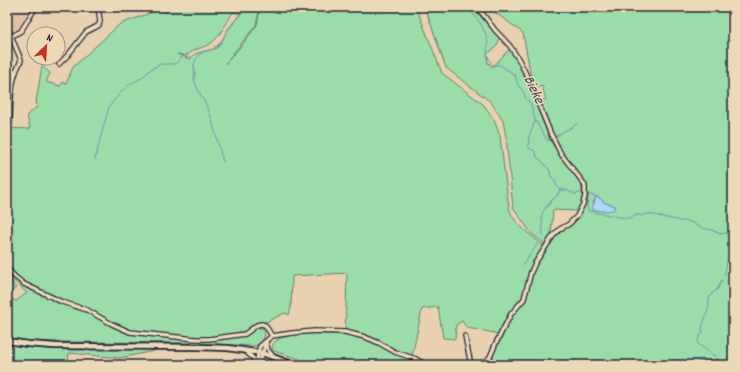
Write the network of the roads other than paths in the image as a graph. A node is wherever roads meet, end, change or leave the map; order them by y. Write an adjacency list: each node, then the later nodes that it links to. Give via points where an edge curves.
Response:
1 (36, 7): 5 (street, via 21,31)
2 (98, 7): 7 (street, via 99,24 86,32)
3 (475, 7): 24 (street, via 510,46 519,60 555,143 585,186 585,196 577,216 553,236 535,263 524,299 511,314 490,357)
4 (7, 26): 5 (street)
5 (11, 37): 6 (street); 8 (street, via 21,60)
6 (7, 39)
7 (66, 57)
8 (16, 71): 9 (street); 10 (street)
9 (7, 76)
10 (10, 123)
11 (7, 268): 12 (street, via 30,287 87,310 130,332 209,339 245,334 261,324 266,325)
12 (272, 336): 15 (street); 22 (street, via 315,331 345,332 365,337)
13 (465, 336): 23 (street)
14 (7, 341): 16 (main road, via 54,346 197,347)
15 (266, 341): 17 (street, via 260,346); 18 (street)
16 (244, 350): 17 (main road); 20 (street, via 253,358)
17 (260, 353): 18 (main road); 20 (street)
18 (273, 356): 21 (main road)
19 (717, 363): 25 (street)
20 (256, 365)
21 (294, 365)
22 (425, 365)
23 (471, 365)
24 (482, 365)
25 (700, 365)

